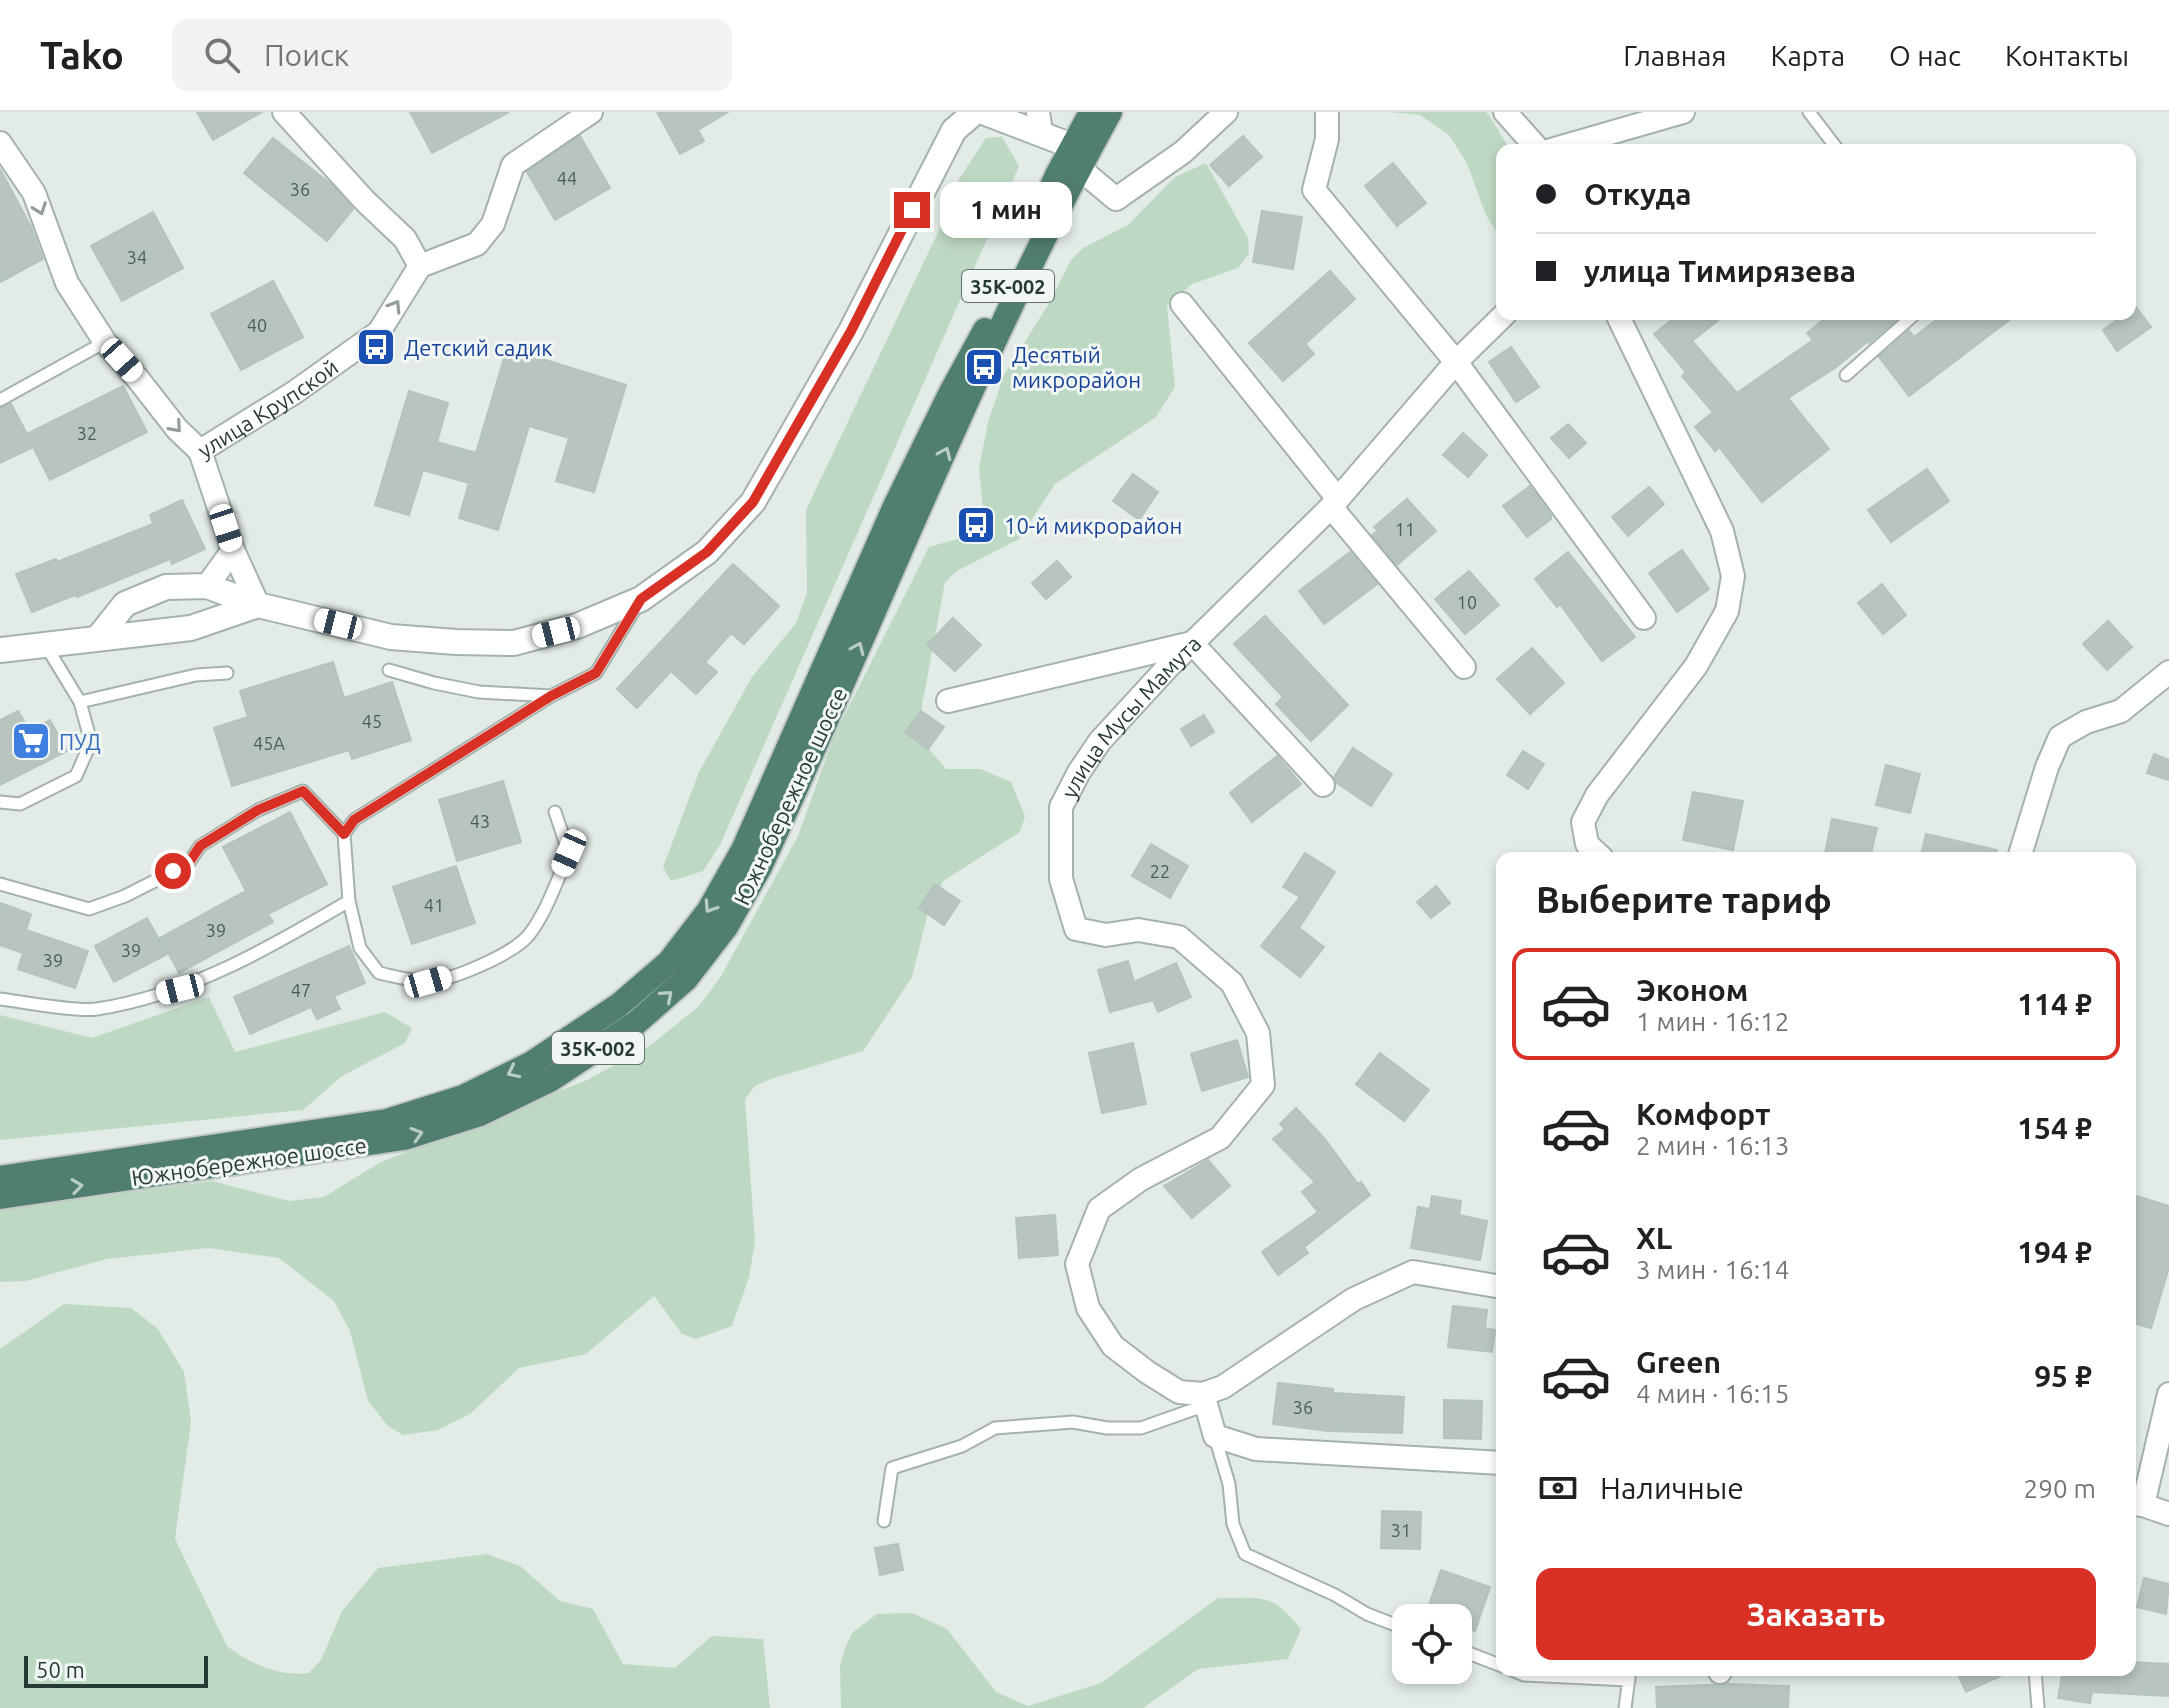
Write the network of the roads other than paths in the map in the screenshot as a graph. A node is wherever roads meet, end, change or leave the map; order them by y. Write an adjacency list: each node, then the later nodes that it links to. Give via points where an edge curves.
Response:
1 (591, 112): 18 (street, via 513,165 493,224 477,244)
2 (975, 112): 31 (street, via 954,130 851,331 753,502 707,552)
3 (983, 112): 12 (street)
4 (1110, 112): 17 (highway, Южнобережное шоссе)
5 (1226, 112): 17 (street, via 1183,152 1116,199)
6 (1327, 112): 24 (street, via 1327,139 1314,190)
7 (1505, 112): 14 (street)
8 (1683, 112): 15 (street)
9 (1809, 112): 16 (lane)
10 (293, 115): 18 (street, via 365,201 405,239)
11 (1089, 117): 12 (street); 17 (highway, Южнобережное шоссе / 35К-002)
12 (1040, 122): 17 (street); 17 (street)
13 (0, 143): 23 (street, улица Крупской, one-way to 23, via 34,193 67,283)
14 (1534, 144)
15 (1572, 144)
16 (1833, 144)
17 (1074, 160): 54 (highway, Южнобережное шоссе / 35К-002, one-way to 54, via 895,506 743,850 709,910 669,962 619,1005 532,1063 463,1097 387,1121); 55 (highway, Южнобережное шоссе / 35К-002, one-way to 17, via 404,1138 480,1114 550,1080 636,1023 686,979 755,877)
18 (420, 266): 27 (street, улица Крупской, one-way to 18, via 379,332)
19 (1182, 304): 28 (street)
20 (1499, 320): 24 (street, улица Мусы Мамута)
21 (1620, 320): 49 (street, via 1722,531 1733,576 1727,611 1696,666 1597,795 1583,822)
22 (1908, 320): 25 (lane)
23 (105, 342): 26 (lane); 27 (street, улица Крупской, one-way to 27)
24 (1456, 362): 28 (street, улица Мусы Мамута); 33 (street)
25 (1846, 375)
26 (0, 400)
27 (200, 451): 29 (street)
28 (1334, 503): 35 (street, улица Мусы Мамута); 38 (street)
29 (233, 550): 30 (street); 32 (street)
30 (207, 586): 32 (street); 34 (street, via 166,587 125,604)
31 (641, 599): 32 (street, via 577,626 514,643 391,637); 42 (lane, via 596,673)
32 (258, 605): 34 (street, via 191,628)
33 (1644, 618)
34 (97, 639): 36 (street)
35 (1192, 643): 43 (street); 45 (street); 58 (street, улица Мусы Мамута, via 1100,741 1079,772 1061,807 1061,879 1076,929 1179,937 1232,983 1258,1033 1263,1085 1220,1138 1141,1179 1099,1209 1077,1264 1088,1308 1113,1346 1179,1392)
36 (46, 646): 37 (street); 44 (lane)
37 (0, 650)
38 (1464, 667)
39 (389, 670): 42 (lane, via 479,692)
40 (2169, 672): 50 (street, via 2121,711 2060,737)
41 (227, 673): 44 (lane, via 196,675)
42 (551, 696): 48 (lane, via 354,820)
43 (948, 701)
44 (80, 702): 46 (lane, via 91,742 76,776 20,804)
45 (1323, 785)
46 (0, 802)
47 (555, 812): 52 (lane, via 569,853 547,904 527,936 506,953 468,970 428,982 379,973 360,948)
48 (344, 834): 51 (lane, via 303,791 258,810 200,846 188,864 89,909); 52 (lane)
49 (1589, 852)
50 (2021, 852)
51 (0, 884)
52 (349, 901): 53 (lane, via 269,948 180,989 95,1010)
53 (0, 999)
54 (0, 1178)
55 (0, 1197)
56 (1496, 1286): 58 (street, via 1413,1272 1354,1299)
57 (2169, 1394): 61 (street)
58 (1205, 1399): 59 (street); 63 (lane, via 1141,1428 1073,1422 995,1428 962,1446 892,1468)
59 (1215, 1436): 60 (street, via 1256,1449); 64 (lane, via 1229,1484 1233,1524 1245,1554)
60 (1496, 1463)
61 (2136, 1504): 62 (street)
62 (2169, 1514)
63 (884, 1521)
64 (1392, 1624)
65 (1472, 1654): 66 (lane)
66 (1496, 1664)
67 (1630, 1676): 69 (lane)
68 (2035, 1676): 70 (lane)
69 (1625, 1708)
70 (2038, 1708)

